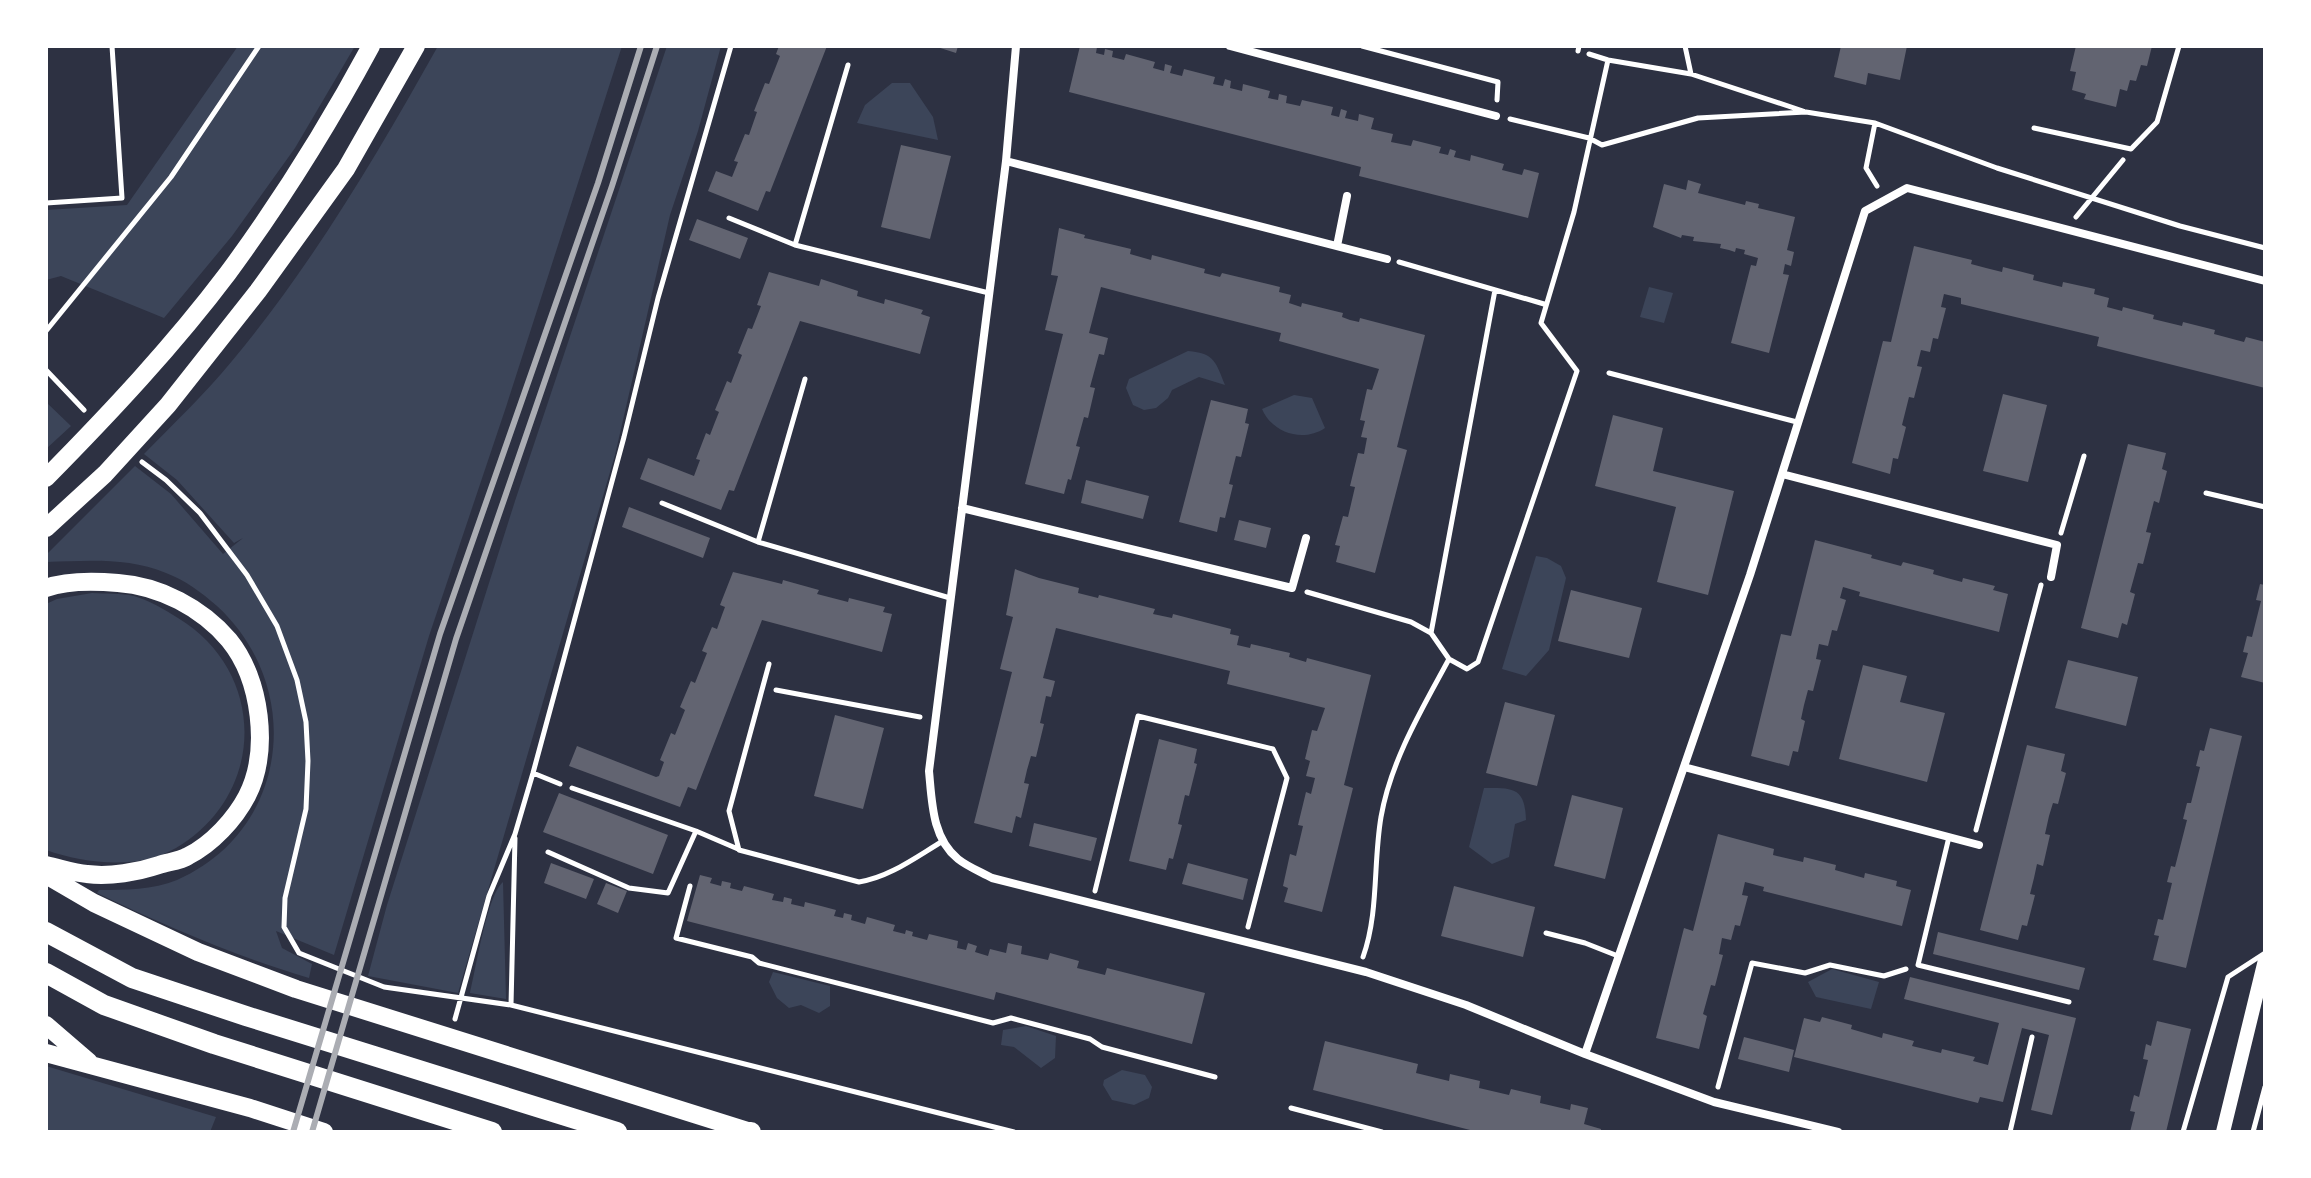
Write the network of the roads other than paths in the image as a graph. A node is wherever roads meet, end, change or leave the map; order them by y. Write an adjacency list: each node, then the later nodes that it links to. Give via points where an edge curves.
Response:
1 (371, 46): 21 (highway, via 307,155 228,272 122,399)
2 (416, 46): 26 (highway, via 346,169 258,291 150,424)
3 (1016, 46): 9 (street)
4 (1230, 46): 7 (street)
5 (2179, 46): 8 (lane, via 2157,122 2131,149)
6 (848, 65): 12 (lane)
7 (1496, 116)
8 (2034, 128)
9 (1006, 161): 13 (street); 16 (street)
10 (1347, 196): 13 (street)
11 (729, 218): 12 (lane)
12 (795, 245): 16 (lane)
13 (1337, 246): 14 (street)
14 (1387, 259)
15 (2265, 281): 19 (street, via 1907,188 1865,211)
16 (989, 293): 25 (street)
17 (1609, 373): 19 (lane)
18 (805, 379): 28 (lane)
19 (1798, 423): 20 (street)
20 (1782, 474): 29 (street, via 2057,545); 33 (street)
21 (46, 478)
22 (2206, 493): 24 (lane)
23 (662, 503): 28 (lane)
24 (2265, 507)
25 (962, 508): 27 (street, via 1292,588); 31 (street)
26 (46, 528)
27 (1306, 538)
28 (758, 542): 31 (lane)
29 (2051, 577)
30 (46, 588): 41 (highway, via 94,581 134,584 169,594 205,616 230,641 249,674 259,737 248,795 225,828 188,857 139,871 89,875)
31 (950, 598): 37 (street, via 929,771)
32 (769, 664): 39 (lane, via 729,811)
33 (1684, 767): 36 (street); 46 (street)
34 (572, 788): 35 (lane)
35 (696, 831): 39 (lane); 40 (lane, via 668,893 629,888)
36 (1949, 836): 38 (street); 49 (lane, via 1918,965)
37 (943, 841): 39 (lane, via 897,869 859,882); 53 (street, via 958,859 992,878 1358,970 1466,1005)
38 (1976, 844)
39 (739, 850)
40 (548, 852)
41 (46, 865)
42 (46, 875): 59 (highway, via 198,952 296,989)
43 (46, 932): 58 (highway, via 132,978)
44 (1546, 933): 46 (lane)
45 (2265, 953): 62 (lane, via 2228,977)
46 (1618, 956): 53 (street)
47 (2265, 960): 63 (street)
48 (46, 973): 57 (highway, via 104,1005)
49 (2069, 1002)
50 (46, 1025): 54 (highway)
51 (2032, 1037): 61 (lane)
52 (46, 1053): 54 (highway)
53 (1585, 1054): 60 (street, via 1714,1102)
54 (92, 1064): 56 (highway)
55 (2265, 1087): 64 (lane)
56 (324, 1132)
57 (492, 1132)
58 (617, 1132)
59 (751, 1132)
60 (1838, 1132)
61 (2010, 1132)
62 (2183, 1132)
63 (2223, 1132)
64 (2253, 1132)

